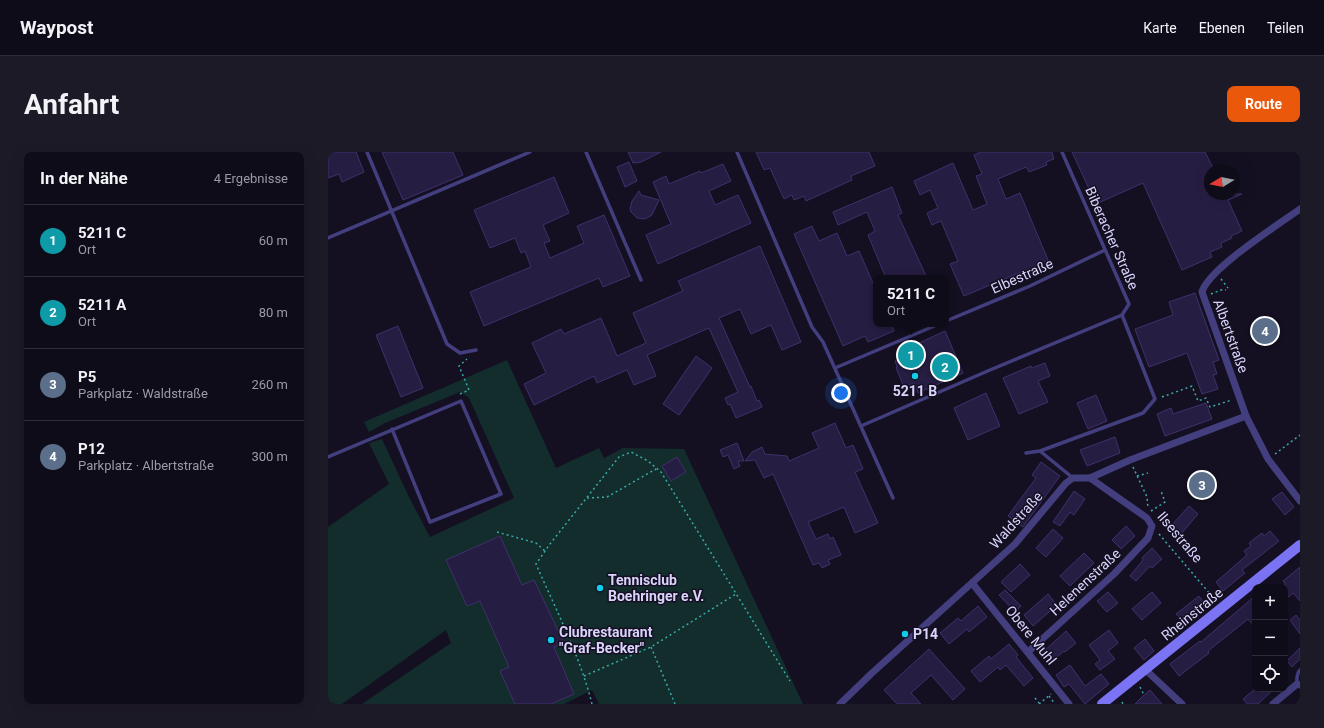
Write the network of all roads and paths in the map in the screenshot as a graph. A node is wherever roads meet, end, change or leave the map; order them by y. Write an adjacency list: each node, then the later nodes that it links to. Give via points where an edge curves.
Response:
1 (367, 152): 7 (lane)
2 (530, 152): 7 (lane)
3 (586, 152): 11 (lane)
4 (737, 152): 19 (lane, via 812,327 823,342)
5 (1062, 152): 9 (lane, Biberacher Straße)
6 (1300, 209): 10 (street, Albertstraße)
7 (391, 211): 8 (lane); 18 (lane, via 447,344 460,353)
8 (328, 238)
9 (1105, 250): 15 (lane, Biberacher Straße, via 1129,304); 16 (lane, Elbestraße, via 1030,286)
10 (1215, 272): 12 (path); 14 (street, Albertstraße, via 1203,287)
11 (641, 280)
12 (1228, 288)
13 (1226, 290): 14 (path)
14 (1203, 298): 23 (street, Albertstraße)
15 (1122, 315): 20 (lane); 24 (lane)
16 (949, 320)
17 (932, 327): 19 (lane)
18 (476, 350): 22 (path, via 459,366 469,390 458,395)
19 (835, 368): 24 (lane)
20 (1155, 399): 21 (path, via 1192,386 1198,402 1206,398 1210,407); 27 (lane, via 1143,413)
21 (1234, 399)
22 (461, 401): 25 (lane); 25 (lane, via 501,494 430,522)
23 (1246, 416): 30 (street, Albertstraße); 31 (street)
24 (861, 426): 39 (lane)
25 (392, 429): 29 (lane)
26 (1300, 435): 30 (path)
27 (1040, 452): 28 (lane); 35 (lane)
28 (1026, 453)
29 (328, 457)
30 (1268, 458): 40 (street, Albertstraße)
31 (1130, 460): 34 (path); 36 (street)
32 (656, 468): 38 (path, via 607,497); 38 (path, via 631,452 619,457); 46 (path, via 661,472)
33 (1148, 473): 34 (path)
34 (1137, 476): 37 (path, via 1147,497 1149,512 1165,502)
35 (1073, 478): 36 (street); 45 (street, Waldstraße, via 1015,544)
36 (1090, 478): 41 (street, Ilsestraße, via 1147,518)
37 (1161, 492)
38 (587, 498): 44 (path)
39 (893, 498)
40 (1300, 501)
41 (1152, 526): 47 (path, Ilsestraße); 49 (street, Helenenstraße, via 1148,538 1114,574)
42 (497, 532): 44 (path, via 536,543)
43 (1300, 545): 47 (main road, Rheinstraße)
44 (545, 551): 52 (path, via 536,564)
45 (972, 583): 49 (street, Obere Muhl); 62 (street, Waldstraße)
46 (736, 594): 48 (path); 53 (path)
47 (1221, 608): 50 (main road, Rheinstraße)
48 (651, 647): 52 (path); 61 (path)
49 (1028, 652): 56 (street, Obere Muhl)
50 (1146, 669): 66 (main road, Rheinstraße); 67 (street)
51 (1300, 670): 55 (lane, via 1297,677)
52 (584, 676): 60 (path)
53 (790, 681)
54 (1138, 684): 57 (path)
55 (1298, 685): 68 (street)
56 (1058, 689): 58 (path); 65 (street, Obere Muhl)
57 (1144, 695)
58 (1049, 696): 63 (path); 64 (path)
59 (1034, 698): 63 (path)
60 (592, 704)
61 (675, 704)
62 (840, 704)
63 (1039, 704)
64 (1055, 704)
65 (1070, 704)
66 (1102, 704)
67 (1182, 704)
68 (1273, 704)

